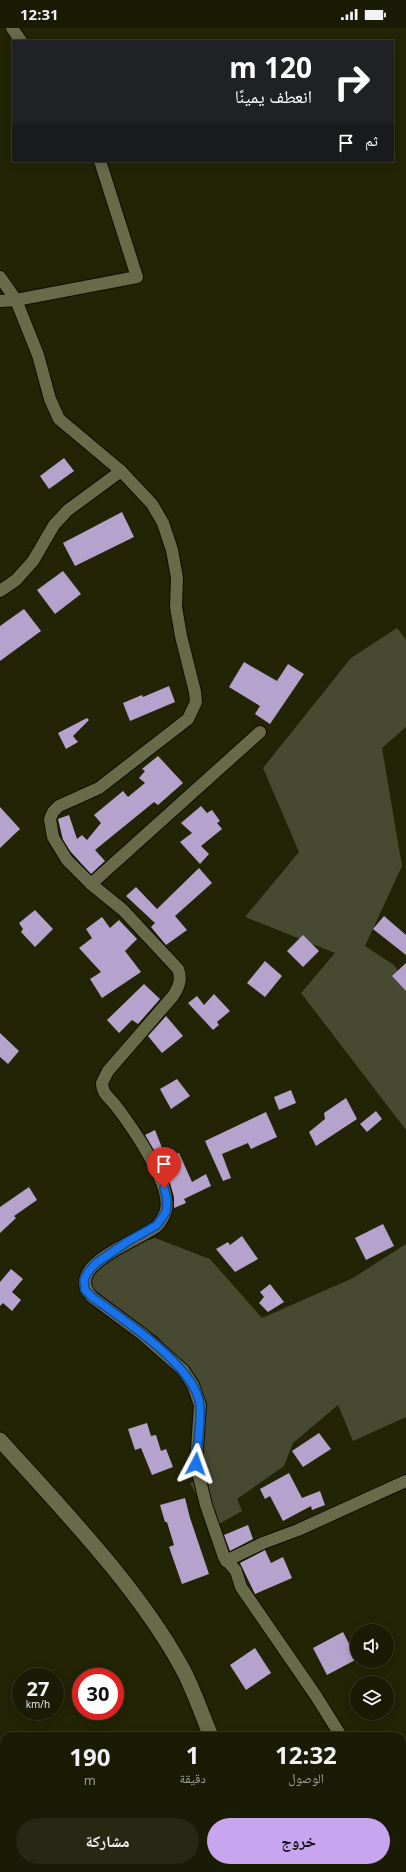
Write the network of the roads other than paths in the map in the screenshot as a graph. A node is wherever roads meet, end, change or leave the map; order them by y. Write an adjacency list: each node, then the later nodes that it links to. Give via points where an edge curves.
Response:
1 (12, 28): 2 (street)
2 (20, 40)
3 (100, 162): 5 (street, via 137,278)
4 (0, 278): 5 (street)
5 (16, 300): 6 (street); 7 (street, via 59,419)
6 (0, 301)
7 (121, 472): 8 (street, via 68,510 54,525 33,561 16,580); 10 (street, via 152,504 163,523 172,550 177,578 176,607 196,702 188,719 128,767 99,788 59,806 53,812 50,819 53,837 67,860)
8 (0, 591)
9 (260, 732): 10 (street)
10 (91, 884): 13 (street, via 123,910 181,975 173,996 108,1071 102,1084 105,1094 160,1176 167,1200 166,1212 157,1225 96,1263 84,1280 85,1290 183,1370 193,1385 200,1405 196,1464 206,1505)
11 (0, 1440): 14 (street, via 118,1574 157,1628 182,1666)
12 (406, 1481): 13 (street)
13 (226, 1561): 15 (street, via 236,1571 241,1587)
14 (208, 1732)
15 (338, 1732)

